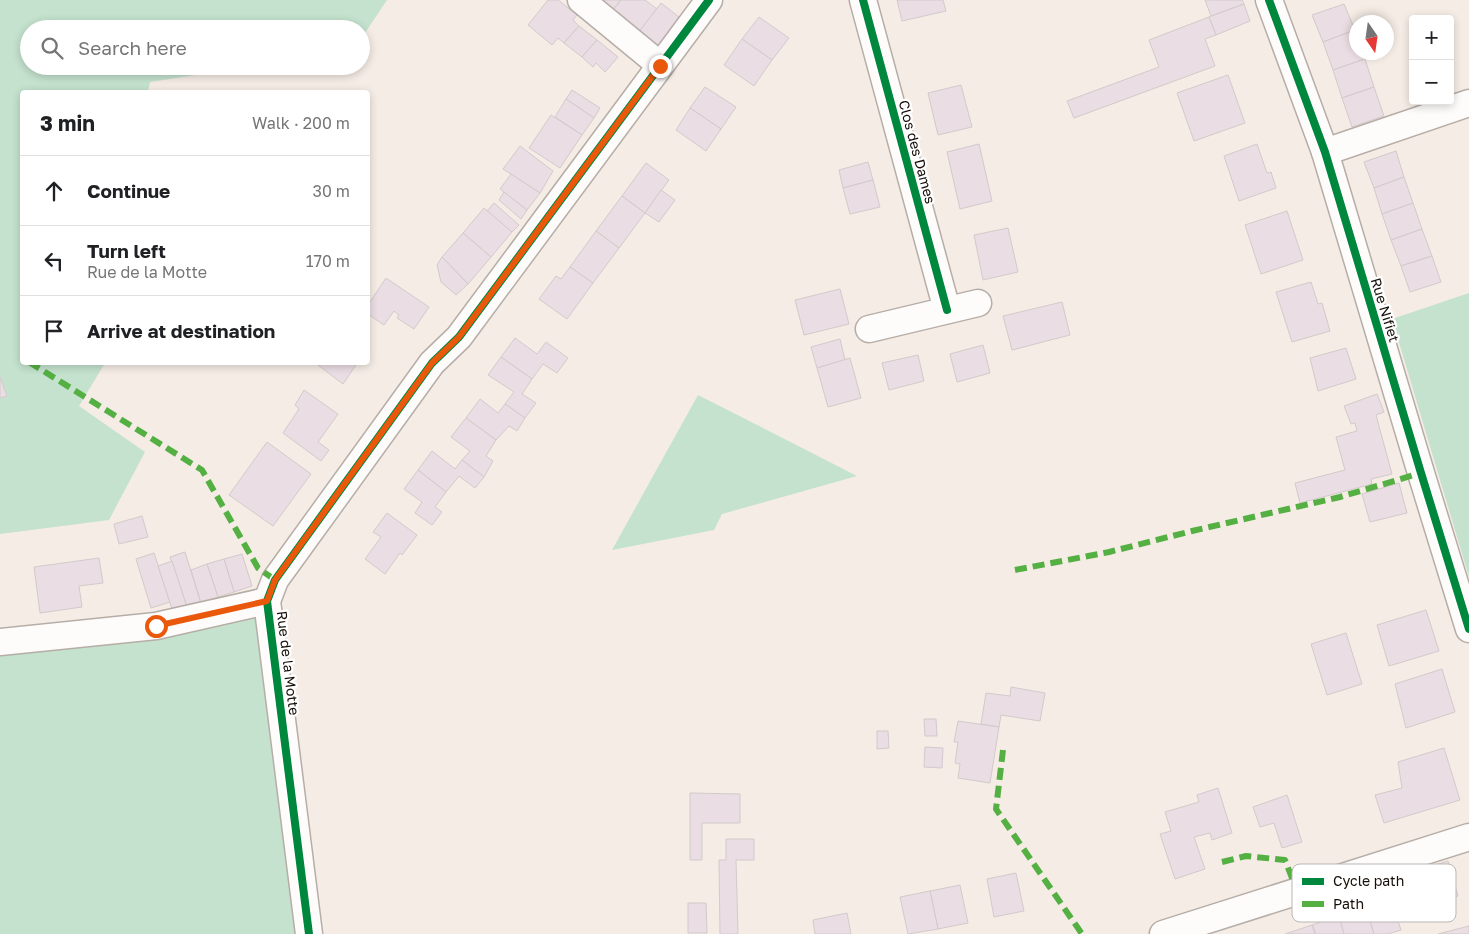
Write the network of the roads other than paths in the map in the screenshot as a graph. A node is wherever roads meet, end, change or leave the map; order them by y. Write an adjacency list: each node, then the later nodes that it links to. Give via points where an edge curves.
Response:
1 (581, 0): 5 (street)
2 (709, 0): 5 (street, Rue de la Motte)
3 (863, 0): 9 (street, Clos des Dames)
4 (1269, 0): 7 (street, Rue Nifiet)
5 (660, 66): 11 (street, Rue de la Motte, via 459,337 426,371 275,580)
6 (1469, 104): 7 (street)
7 (1325, 152): 12 (street, Rue Nifiet)
8 (978, 303): 9 (street)
9 (947, 310): 10 (street)
10 (869, 329)
11 (267, 601): 13 (street, via 156,626); 17 (street, Rue de la Motte)
12 (1469, 629)
13 (0, 642)
14 (1469, 837): 15 (street)
15 (1384, 864)
16 (1292, 893): 18 (street)
17 (309, 934)
18 (1163, 934)

